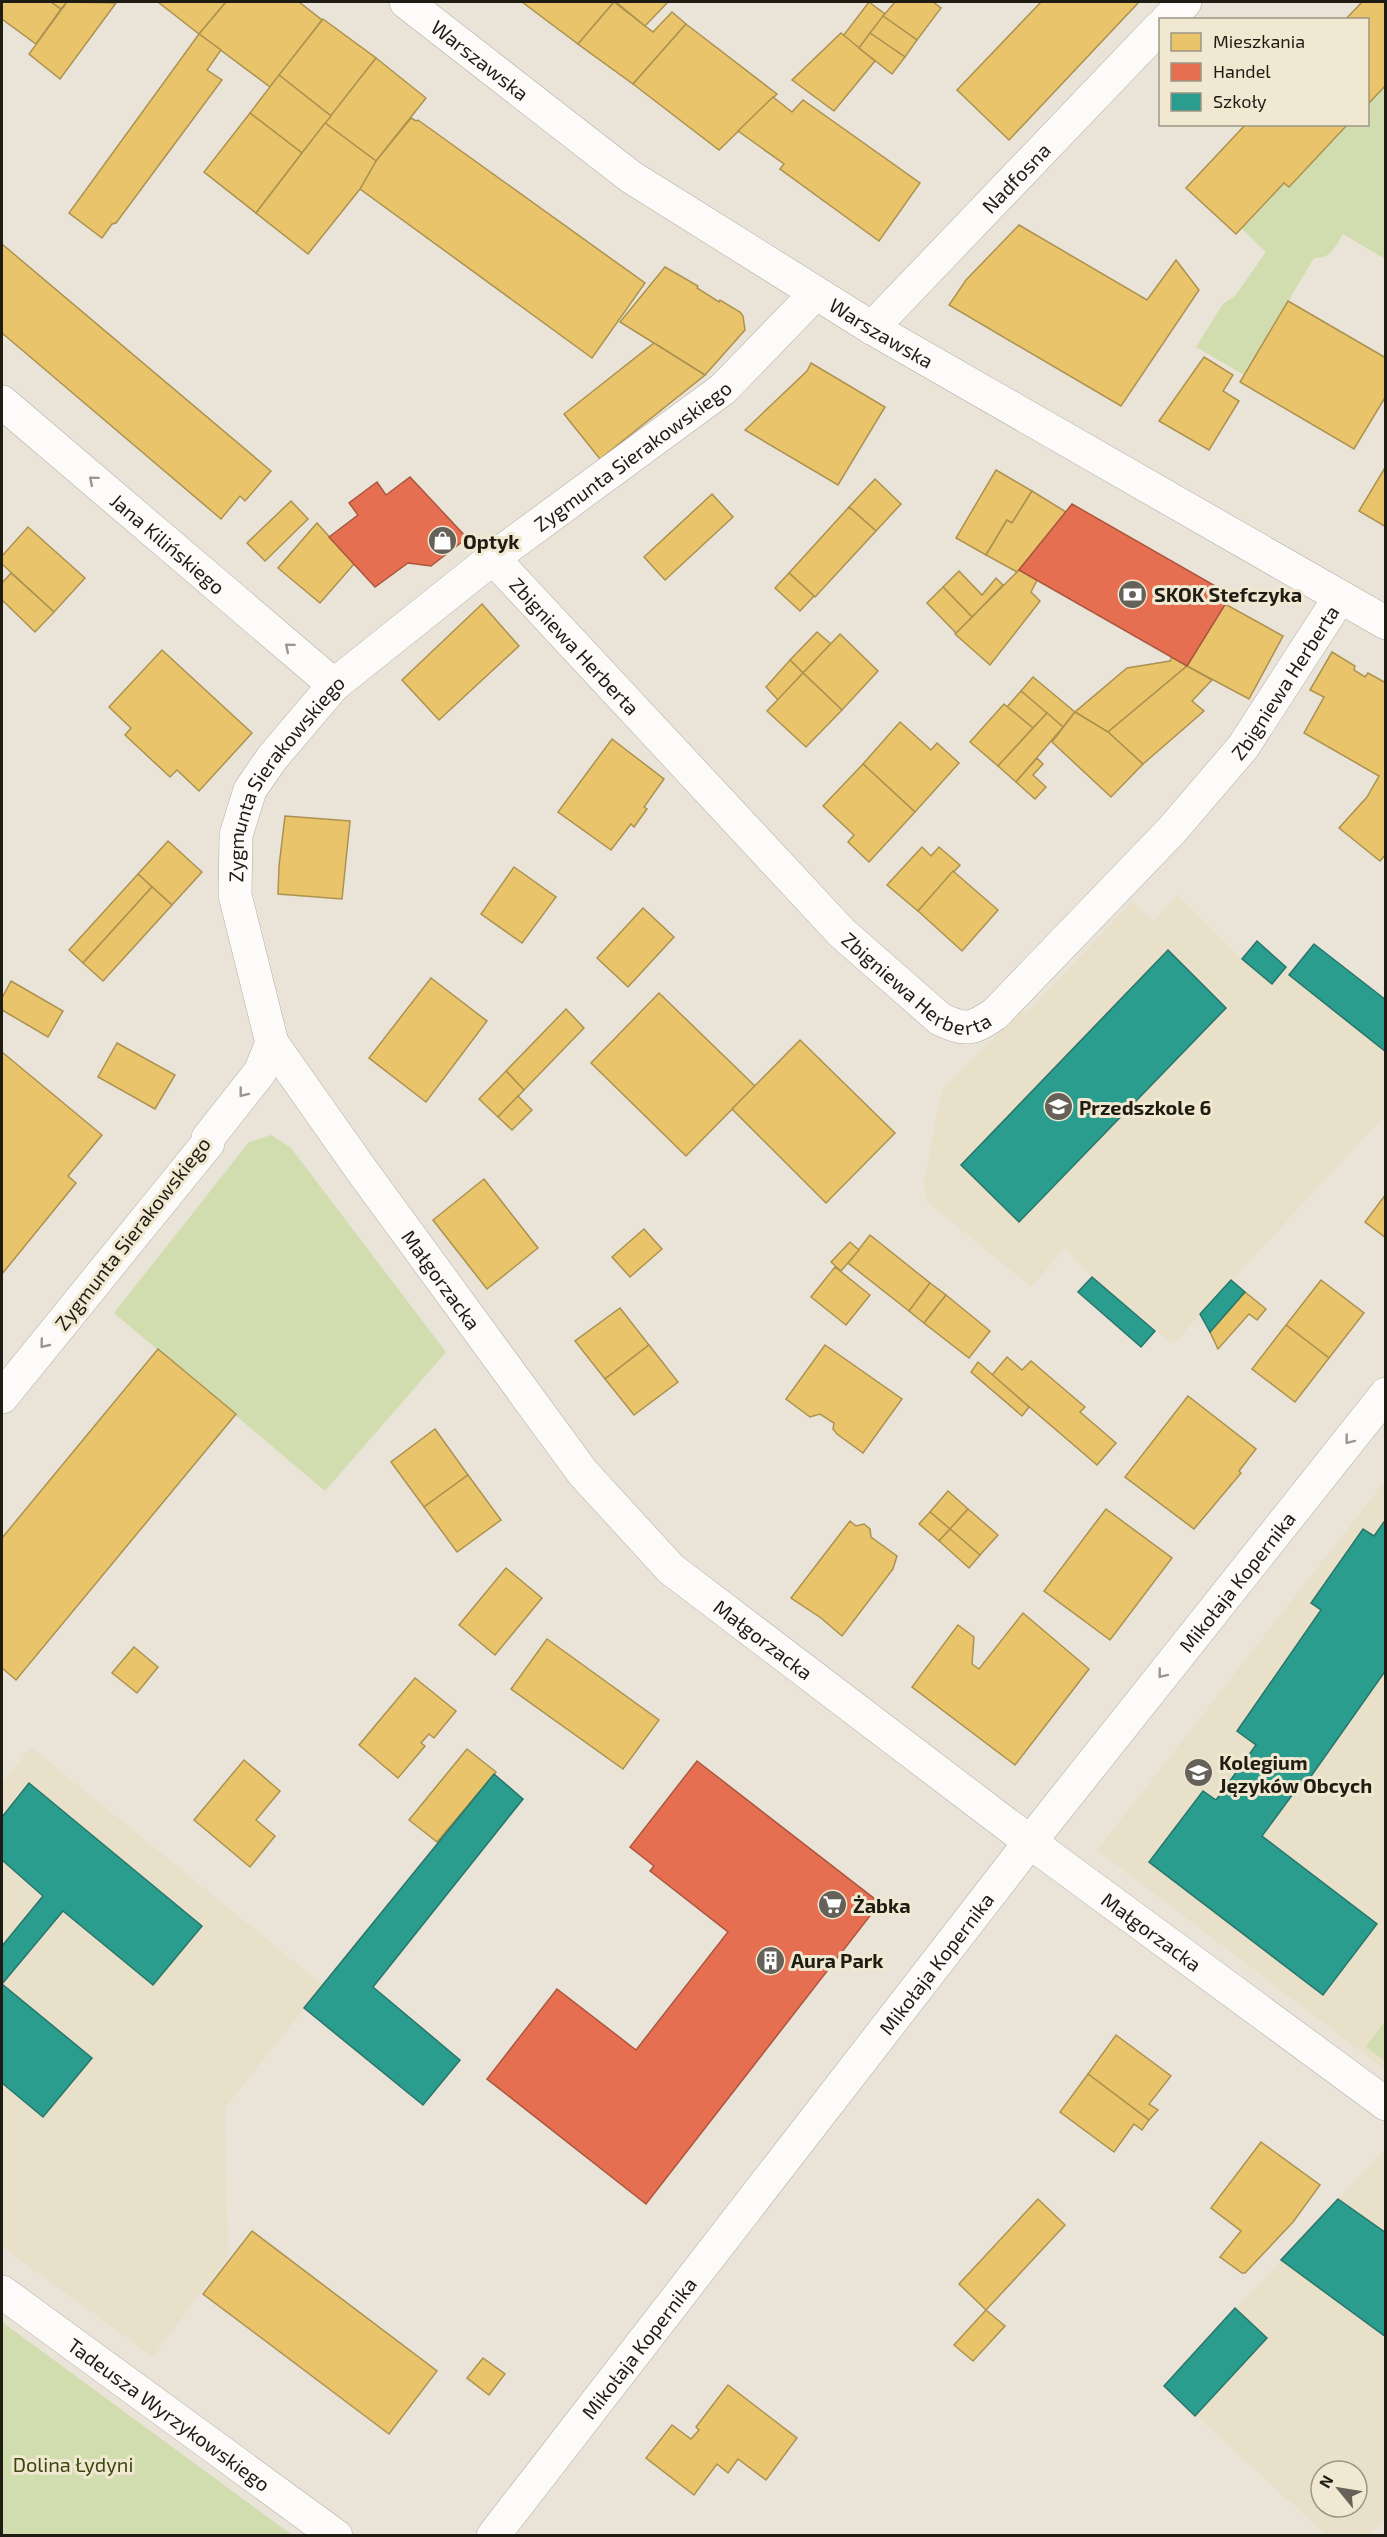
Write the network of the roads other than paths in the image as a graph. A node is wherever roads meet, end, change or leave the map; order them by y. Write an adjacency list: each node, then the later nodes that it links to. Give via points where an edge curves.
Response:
1 (406, 2): 5 (street, Warszawska, via 631,177)
2 (1185, 2): 3 (street)
3 (1169, 18)
4 (1159, 29): 6 (street, Nadfosna)
5 (815, 294): 6 (street, Warszawska); 8 (street, Zygmunta Sierakowskiego, via 723,389)
6 (872, 328): 9 (street, Warszawska)
7 (2, 402): 11 (street, Jana Kilińskiego, one-way to 7)
8 (493, 558): 9 (street, Zbigniewa Herberta, via 842,933 940,1019 960,1028 979,1025 995,1014 1172,830 1243,747); 11 (street, Zygmunta Sierakowskiego)
9 (1340, 597): 10 (street, Warszawska)
10 (1386, 623)
11 (334, 685): 12 (street, Zygmunta Sierakowskiego, via 250,790 237,835 235,895)
12 (272, 1043): 14 (street, Zygmunta Sierakowskiego, one-way to 14, via 260,1072 208,1143); 15 (street, Małgorzacka, via 583,1473 671,1569)
13 (1386, 1394): 15 (street, Mikołaja Kopernika, one-way to 15)
14 (2, 1397)
15 (1030, 1842): 16 (street, Małgorzacka); 19 (street, Mikołaja Kopernika)
16 (1386, 2104)
17 (2, 2292): 18 (street, Tadeusza Wyrzykowskiego)
18 (336, 2535)
19 (493, 2535)

